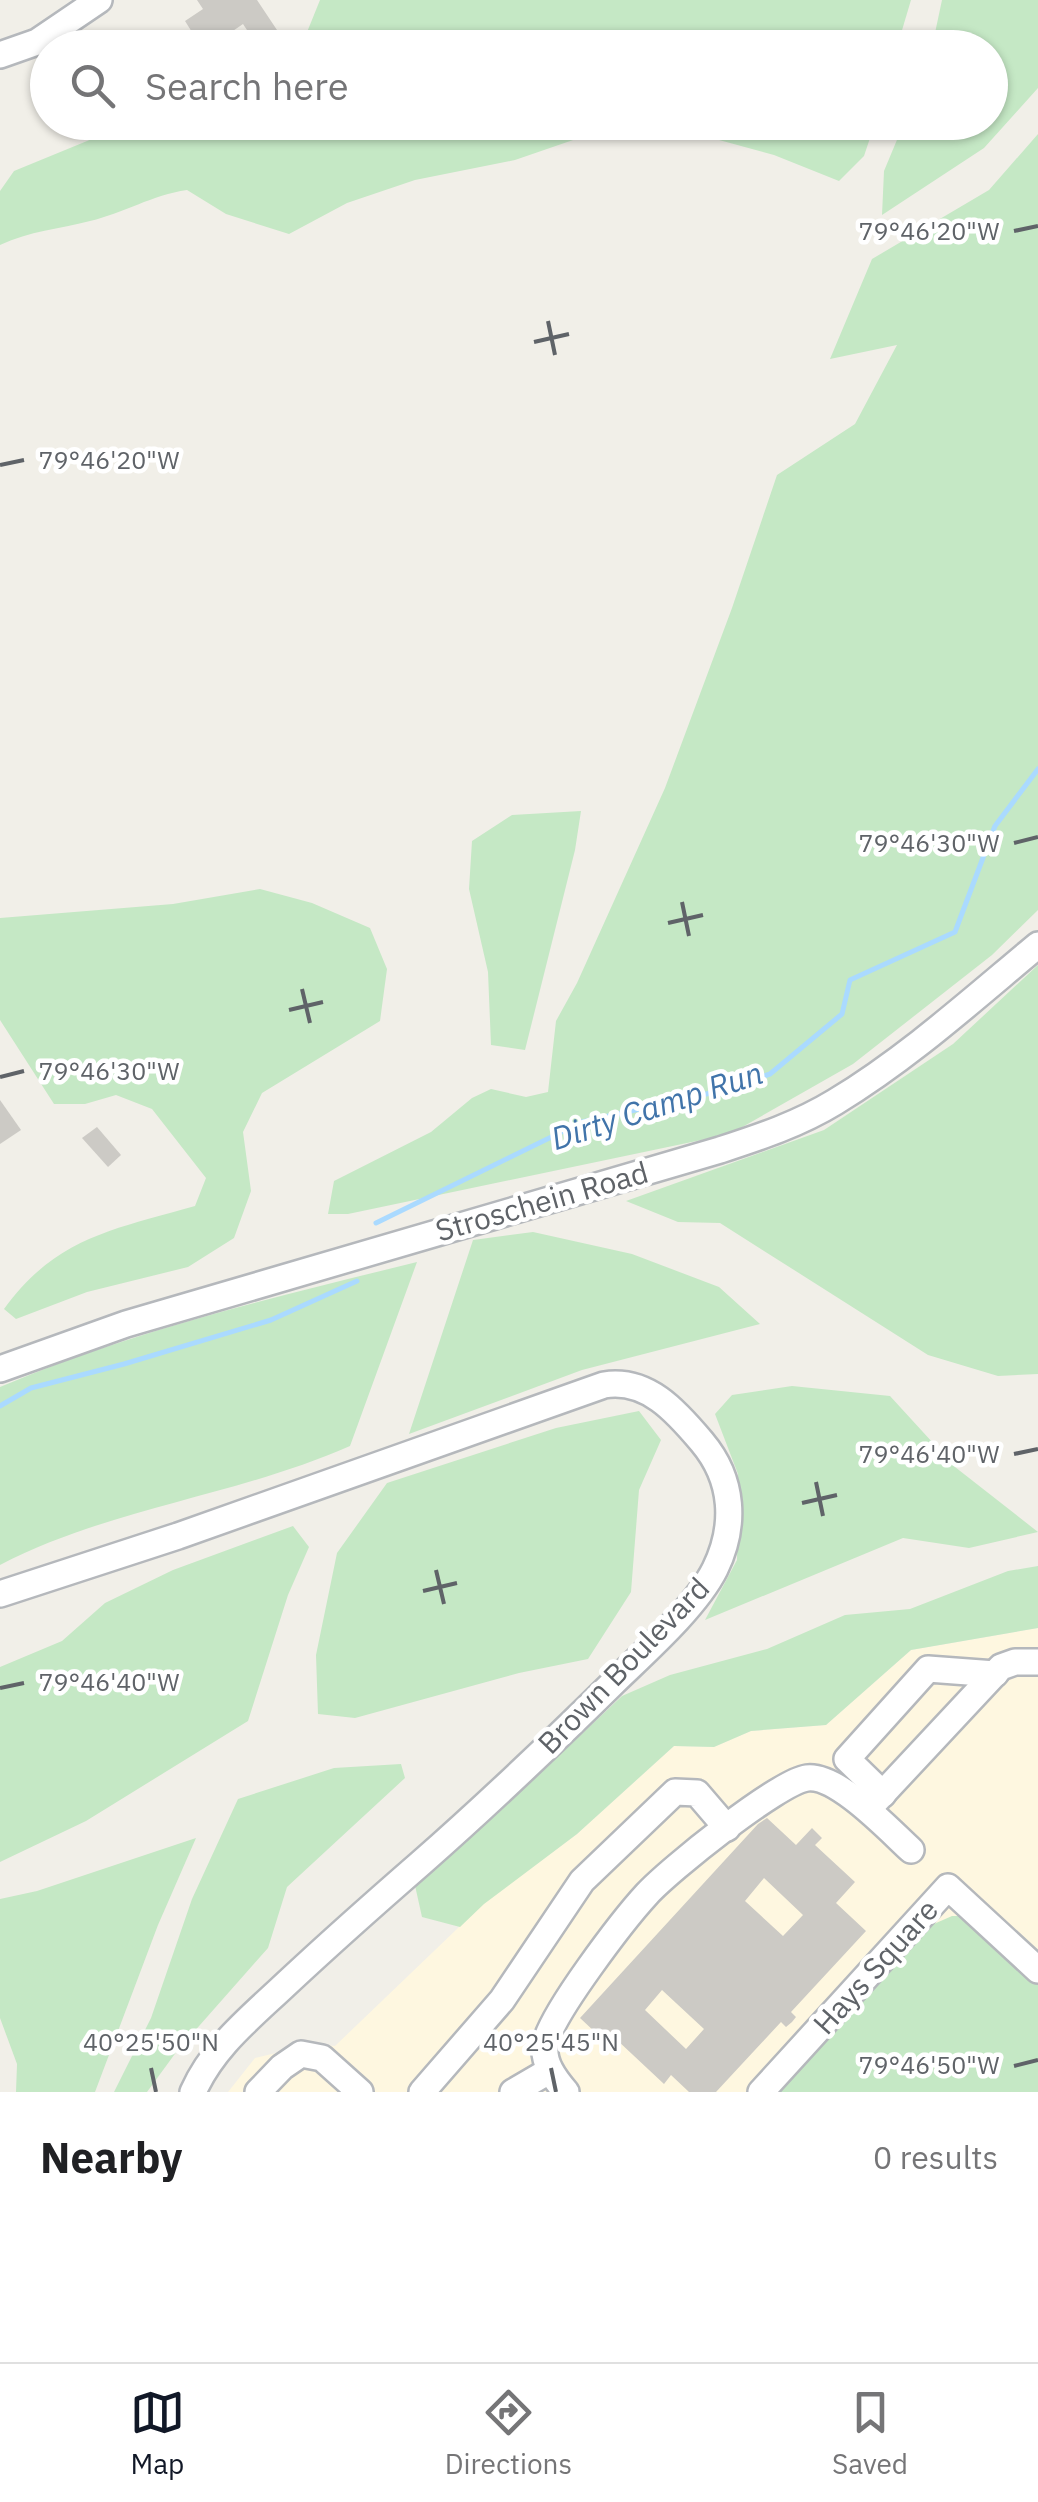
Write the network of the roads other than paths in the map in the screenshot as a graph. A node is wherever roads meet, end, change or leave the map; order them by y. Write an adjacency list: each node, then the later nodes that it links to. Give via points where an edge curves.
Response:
1 (99, 0): 2 (street)
2 (55, 30)
3 (30, 44): 4 (street)
4 (0, 55)
5 (1038, 945): 6 (street, Stroschein Road, via 880,1072 785,1128 144,1318)
6 (0, 1369)
7 (0, 1594): 16 (street, Brown Boulevard, via 621,1382 675,1412 724,1479 730,1511 725,1543 713,1573 684,1610 499,1794 222,2044)
8 (1038, 1662): 9 (street, via 1014,1662)
9 (994, 1674): 10 (street); 10 (street, via 928,1669 847,1759)
10 (874, 1802): 11 (street, via 808,1777 784,1786); 12 (street)
11 (726, 1828): 14 (street, via 648,1892 553,2019 544,2048); 18 (street, via 697,1792 675,1792 582,1881 502,2000)
12 (911, 1850)
13 (1038, 1970): 20 (street, Hays Square, via 948,1887)
14 (558, 2082): 19 (street)
15 (348, 2088): 17 (street, via 322,2058 301,2054)
16 (193, 2092)
17 (258, 2092)
18 (422, 2092)
19 (512, 2092)
20 (761, 2092)

